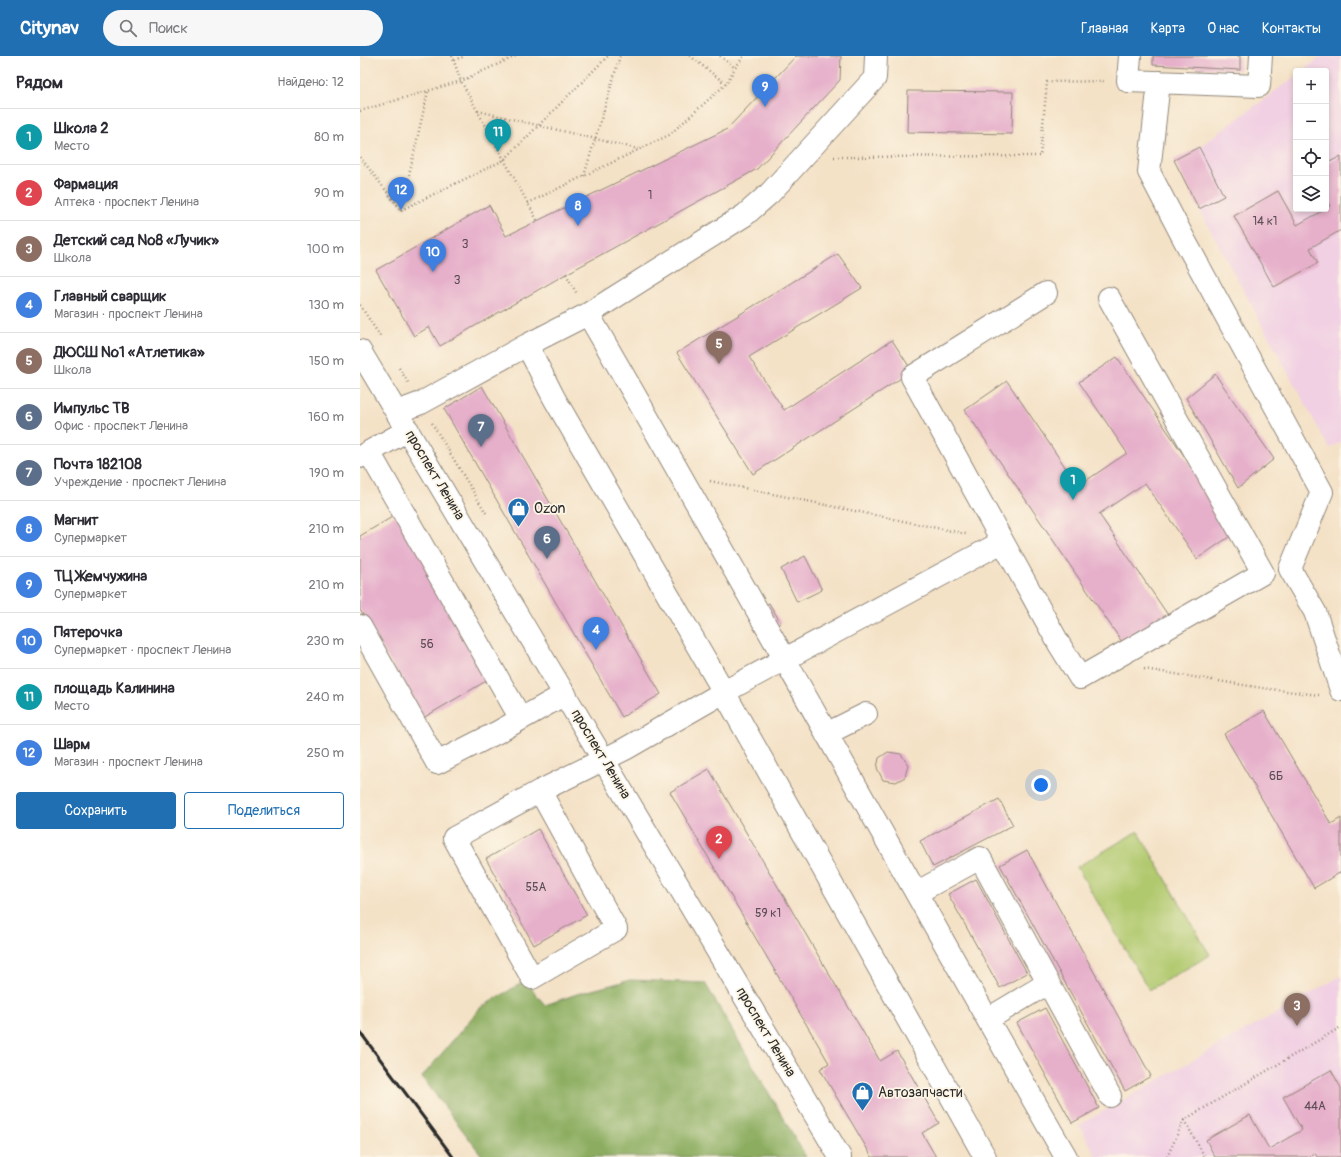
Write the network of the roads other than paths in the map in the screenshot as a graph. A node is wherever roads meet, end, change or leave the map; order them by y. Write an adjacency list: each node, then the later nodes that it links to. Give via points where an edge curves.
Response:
1 (876, 56): 7 (main road, via 875,78 770,193 744,215)
2 (1130, 56): 4 (main road, via 1128,81)
3 (1261, 56): 4 (main road, via 1259,86)
4 (1160, 82): 16 (main road, via 1149,172 1322,492 1290,569 1315,612)
5 (1046, 293): 12 (main road, via 912,377)
6 (1109, 298): 12 (main road, via 1262,572 1080,678)
7 (588, 314): 8 (main road); 14 (main road)
8 (527, 345): 10 (main road, via 421,403); 15 (main road, via 554,398)
9 (360, 351): 10 (main road, проспект Ленина)
10 (403, 421): 11 (main road); 17 (main road, проспект Ленина)
11 (365, 454): 19 (main road)
12 (1002, 542): 14 (main road)
13 (360, 626): 19 (main road, via 437,763)
14 (784, 660): 15 (main road); 20 (main road)
15 (724, 692): 21 (main road); 28 (main road)
16 (1333, 693)
17 (565, 694): 19 (main road); 21 (main road, проспект Ленина)
18 (866, 714): 20 (main road)
19 (521, 719)
20 (826, 734): 23 (main road)
21 (604, 760): 22 (main road); 27 (main road, проспект Ленина)
22 (540, 791): 22 (main road, via 454,838 532,978 616,929)
23 (916, 893): 24 (main road, via 980,858); 25 (main road)
24 (1048, 984): 25 (main road); 26 (main road)
25 (988, 1019): 29 (main road)
26 (1110, 1096)
27 (840, 1157)
28 (985, 1157)
29 (1066, 1157)

